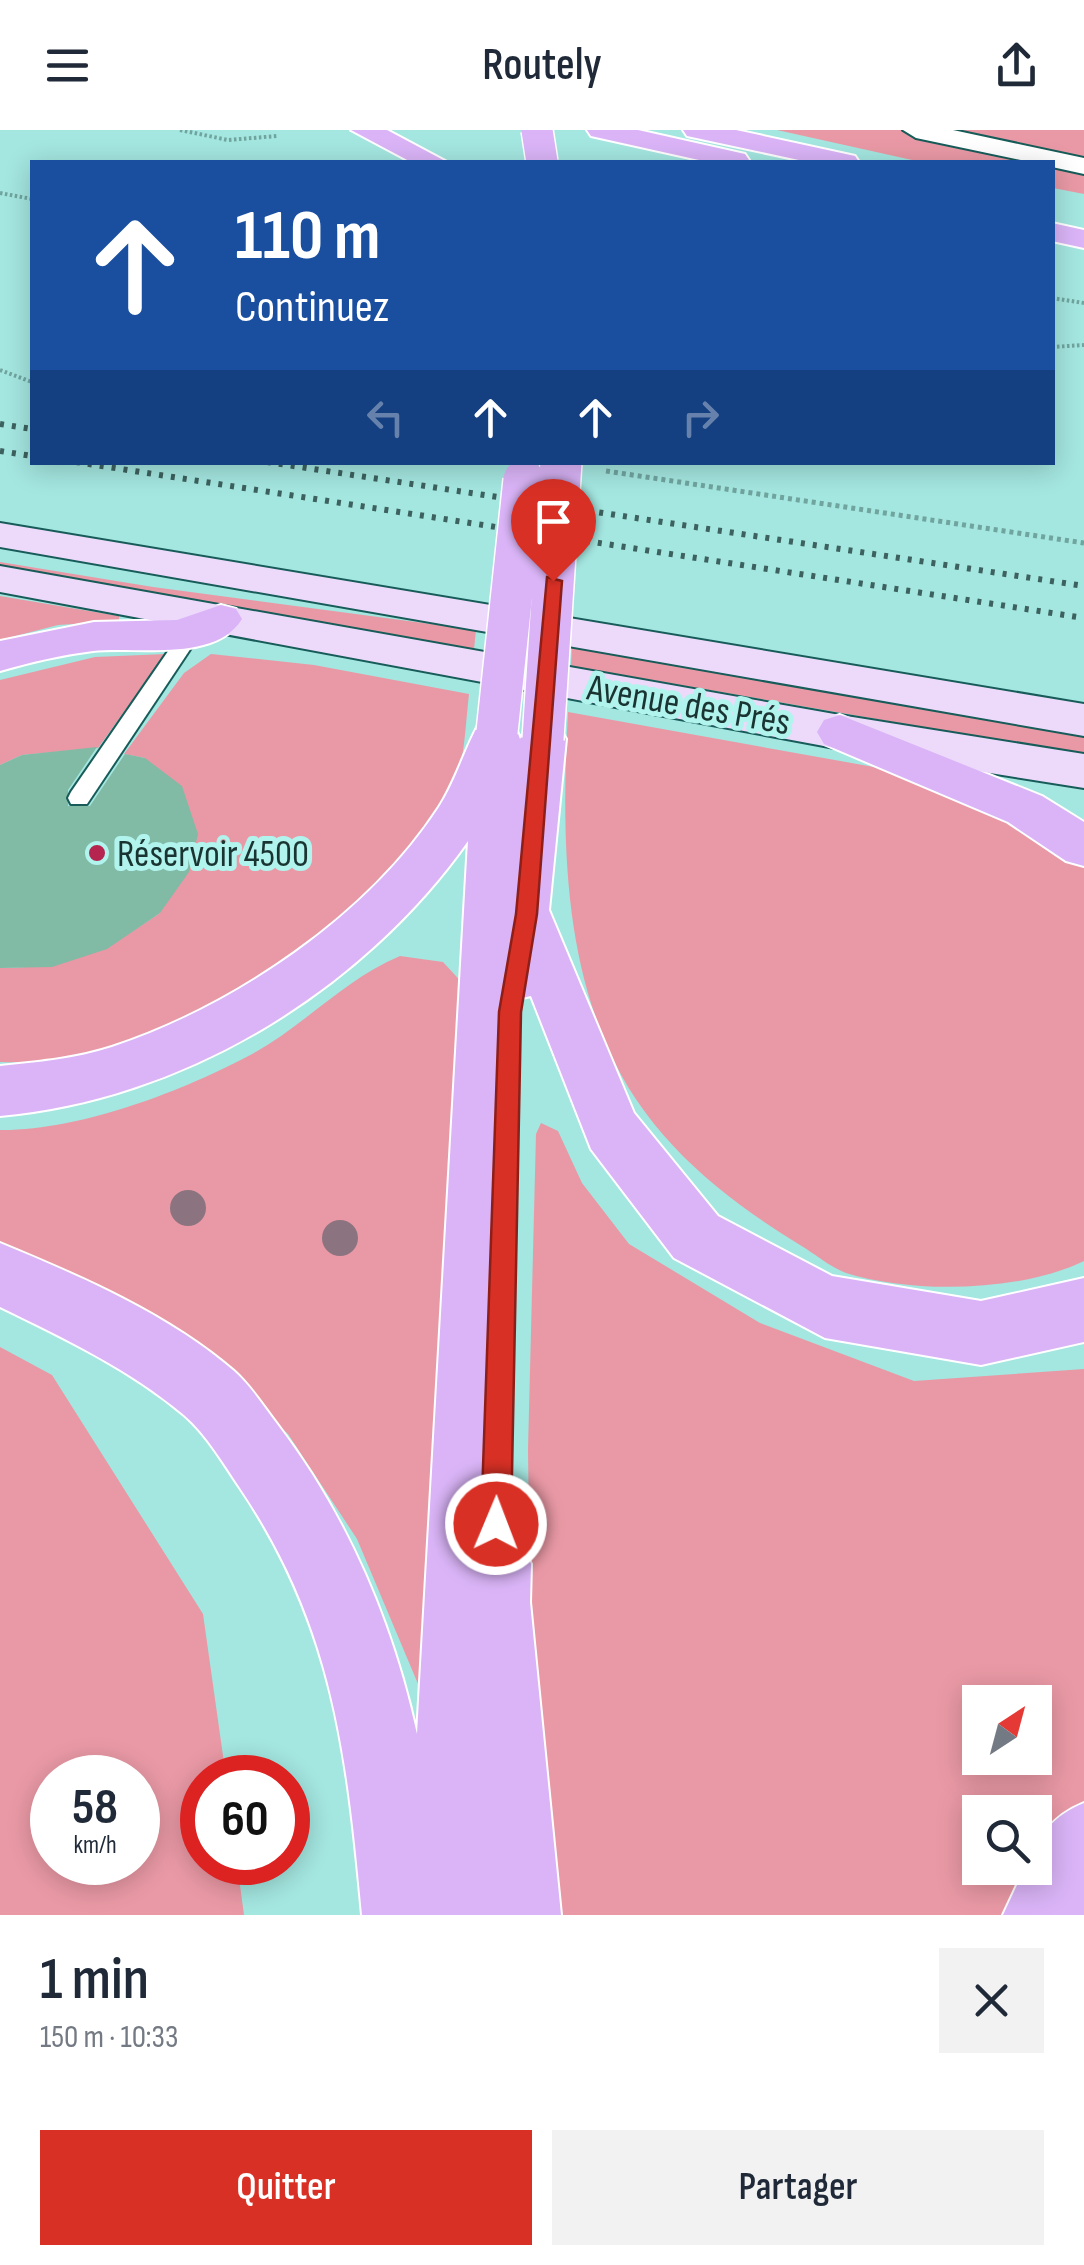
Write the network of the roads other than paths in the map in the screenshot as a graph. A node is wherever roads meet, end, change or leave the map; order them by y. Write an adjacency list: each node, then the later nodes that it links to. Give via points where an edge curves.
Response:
1 (365, 130): 7 (main road)
2 (537, 130): 8 (main road, bridge)
3 (559, 130): 9 (main road)
4 (601, 130): 10 (main road)
5 (696, 130): 11 (main road)
6 (916, 130): 12 (street)
7 (429, 160)
8 (542, 160)
9 (563, 160)
10 (738, 160)
11 (836, 160)
12 (1084, 166)
13 (1055, 209): 14 (main road)
14 (1084, 215)
15 (1055, 233): 16 (main road)
16 (1084, 239)
17 (526, 465): 25 (main road, bridge)
18 (575, 466): 25 (main road, bridge)
19 (0, 535): 23 (main road, Avenue des Prés)
20 (0, 579): 21 (main road, Avenue des Prés)
21 (205, 628): 22 (main road, via 109,635); 24 (main road, Avenue des Prés); 27 (lane)
22 (0, 656)
23 (1084, 720)
24 (840, 732): 26 (main road, Avenue des Prés); 28 (main road, via 1025,809)
25 (520, 736): 29 (main road); 30 (main road, via 411,879 272,994 164,1052 62,1085); 35 (main road)
26 (1084, 771)
27 (79, 798)
28 (1084, 847)
29 (526, 914): 32 (main road, via 612,1130 696,1237 825,1306 980,1334); 36 (main road, via 510,1012 494,1602)
30 (0, 1091)
31 (0, 1274): 34 (main road, via 131,1337 213,1396 296,1504 356,1632 390,1779)
32 (1084, 1310)
33 (1084, 1843): 37 (main road)
34 (404, 1915)
35 (448, 1915)
36 (520, 1915)
37 (1044, 1915)

